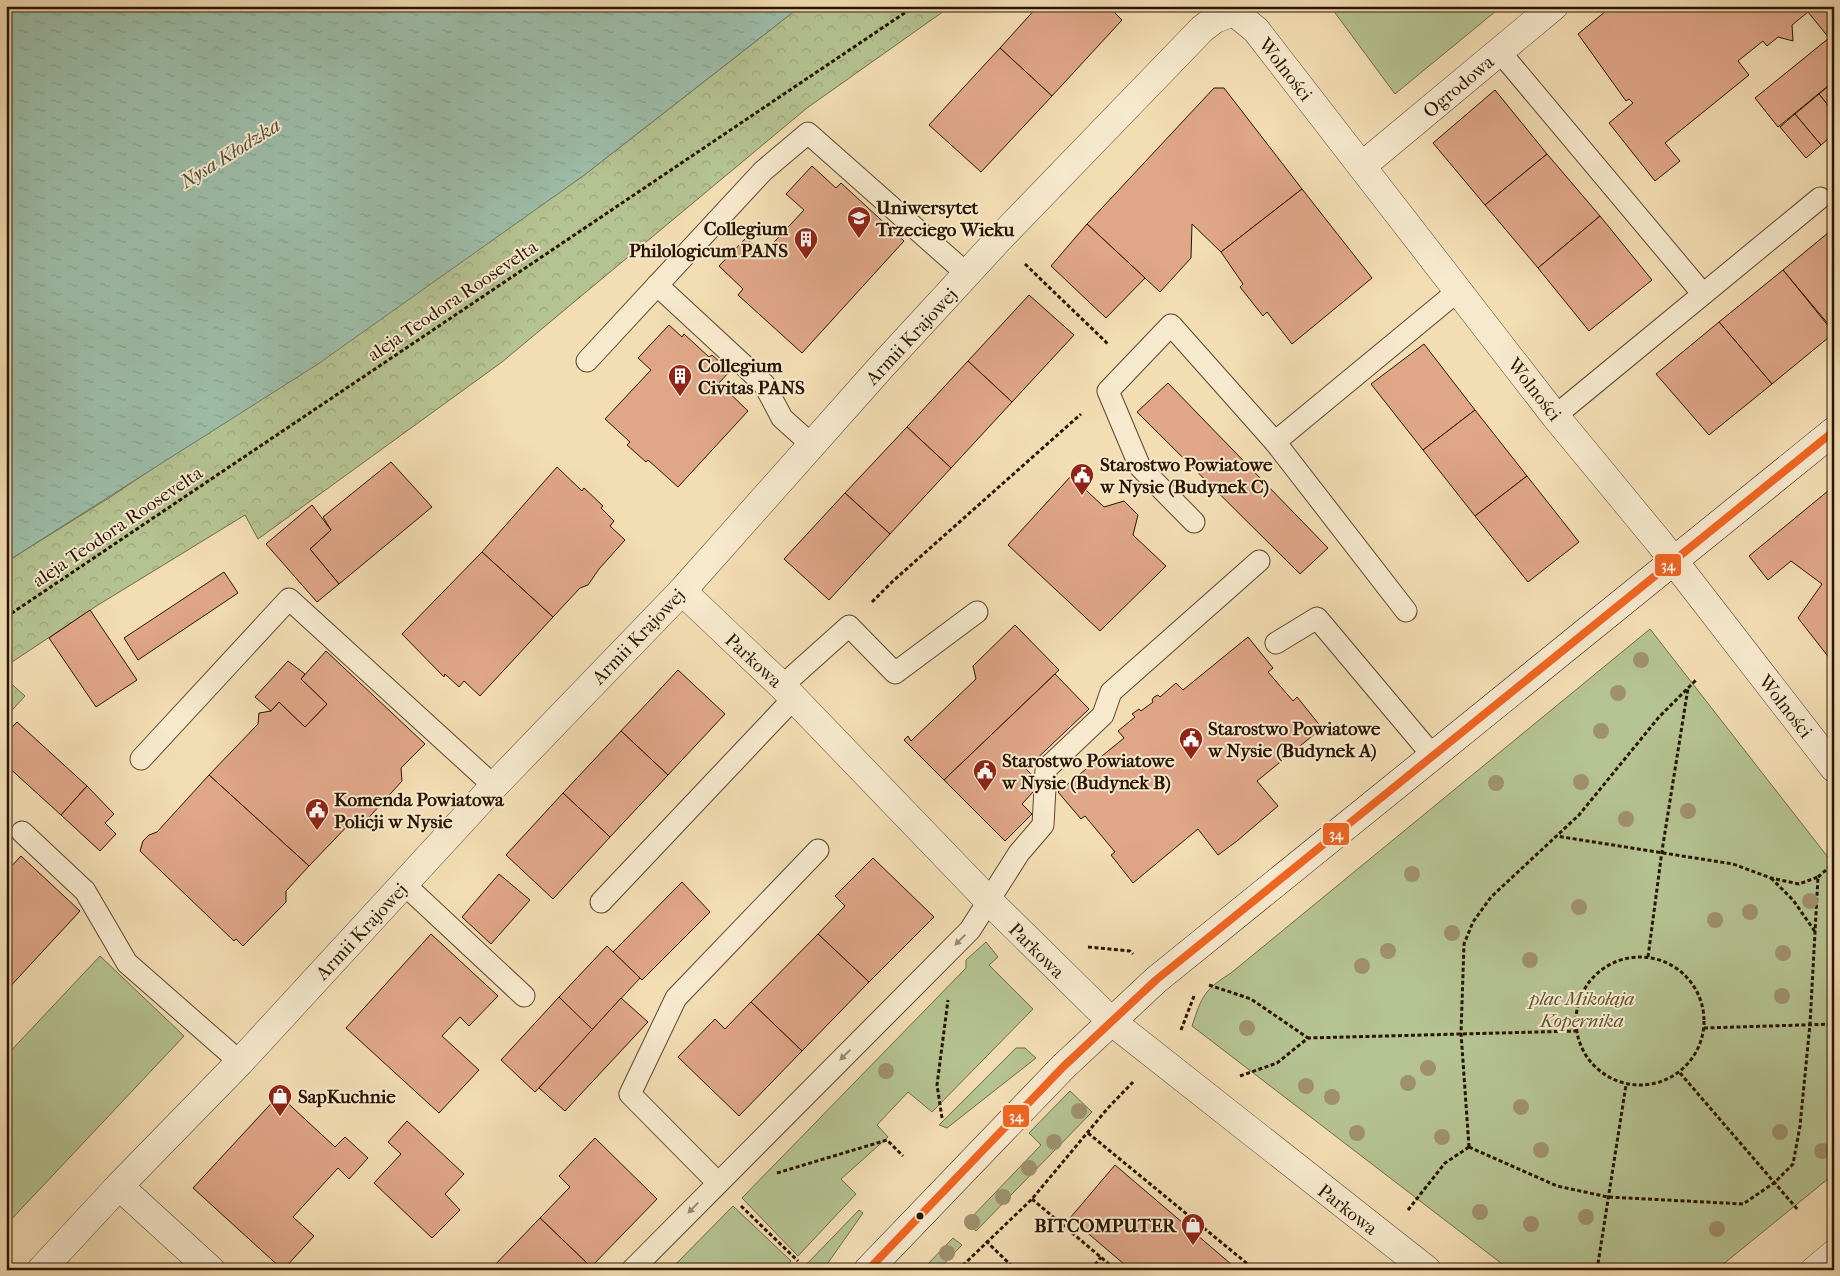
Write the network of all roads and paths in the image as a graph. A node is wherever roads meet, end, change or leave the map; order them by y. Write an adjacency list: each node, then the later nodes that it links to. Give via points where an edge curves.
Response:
1 (914, 6): 25 (path, aleja Teodora Roosevelta)
2 (1554, 6): 4 (street, Ogrodowa)
3 (1235, 9): 5 (street, Wolności, via 1256,30); 7 (street, Armii Krajowej, via 1202,29)
4 (1500, 52): 5 (street, Ogrodowa); 11 (lane)
5 (1362, 166): 10 (street, Wolności)
6 (1820, 198): 11 (lane)
7 (999, 239): 8 (street, Armii Krajowej); 13 (path)
8 (968, 274): 9 (lane, via 808,133 762,171); 18 (street, Armii Krajowej)
9 (657, 285): 12 (lane); 18 (lane, via 764,384 782,418)
10 (1459, 290): 15 (street, Wolności); 17 (lane)
11 (1704, 294): 15 (lane)
12 (587, 361)
13 (1131, 366): 14 (lane); 17 (lane, via 1171,325)
14 (1108, 391): 19 (lane, via 1140,467); 26 (path, via 893,581)
15 (1555, 416): 21 (street, Wolności)
16 (1834, 431): 21 (street)
17 (1275, 442): 23 (lane)
18 (812, 445): 22 (street, Armii Krajowej)
19 (1194, 522)
20 (1258, 561): 43 (lane, via 1111,692 1103,716 1046,769 1043,825 1019,853)
21 (1674, 562): 31 (street); 33 (street, Wolności)
22 (682, 591): 30 (street, Parkowa); 34 (street, Armii Krajowej)
23 (1406, 611)
24 (977, 612): 26 (lane, via 895,673)
25 (6, 617)
26 (850, 626): 30 (lane)
27 (1276, 643): 31 (lane, via 1317,618)
28 (1697, 679): 29 (path)
29 (1688, 688): 36 (path, via 1659,717 1579,815); 38 (path)
30 (788, 692): 43 (street, Parkowa); 44 (lane)
31 (1433, 756): 52 (street, via 1156,980)
32 (140, 759): 34 (lane, via 289,599)
33 (1834, 768)
34 (494, 786): 42 (street, Armii Krajowej)
35 (22, 832): 61 (lane, via 85,891 127,963)
36 (1556, 836): 38 (path); 58 (path, via 1490,897 1473,922 1464,944)
37 (818, 850): 70 (lane, via 676,998 630,1094)
38 (1662, 851): 41 (path, via 1733,864); 48 (path)
39 (1834, 863): 40 (path)
40 (1818, 877): 41 (path, via 1799,884); 45 (path)
41 (1771, 878): 45 (path, via 1793,900)
42 (404, 884): 51 (lane); 61 (street, Armii Krajowej)
43 (989, 901): 46 (lane, one-way to 46, via 970,930); 52 (street, Parkowa)
44 (602, 902)
45 (1816, 934): 53 (path)
46 (955, 945): 66 (path, via 937,1085); 70 (lane, one-way to 70)
47 (1086, 947): 49 (path, via 1130,951)
48 (1648, 957): 55 (path, via 1668,963 1684,973 1704,1008); 57 (path, via 1628,957 1609,964 1594,976 1582,992 1576,1012)
49 (1136, 958)
50 (1209, 985): 60 (path, via 1251,999)
51 (524, 996)
52 (1111, 1021): 77 (street, Parkowa); 84 (street)
53 (1810, 1024): 54 (path); 55 (path); 71 (path, via 1793,1164)
54 (1834, 1024)
55 (1704, 1028): 63 (path, via 1700,1045)
56 (1175, 1030): 59 (path)
57 (1576, 1031): 58 (path); 65 (path, via 1582,1050 1593,1066 1608,1078)
58 (1461, 1033): 60 (path); 68 (path)
59 (1179, 1036)
60 (1308, 1038): 62 (path, via 1277,1063 1240,1076)
61 (240, 1062): 72 (street, Armii Krajowej)
62 (1232, 1071)
63 (1680, 1073): 65 (path, via 1654,1084); 71 (path)
64 (1138, 1078): 67 (path)
65 (1626, 1085): 73 (path)
66 (942, 1118)
67 (1088, 1133): 74 (path); 89 (path)
68 (1469, 1147): 73 (path, via 1557,1186); 77 (path, via 1445,1162)
69 (903, 1156): 70 (path, via 887,1140 762,1177)
70 (718, 1183): 80 (path); 83 (lane, one-way to 83)
71 (1774, 1183): 73 (path, via 1742,1204); 75 (path)
72 (119, 1186): 81 (street, Armii Krajowej); 82 (street)
73 (1608, 1197): 91 (path)
74 (1032, 1199): 76 (path); 79 (path)
75 (1798, 1210)
76 (986, 1241): 85 (path); 86 (path)
77 (1394, 1253): 90 (street, Parkowa)
78 (1834, 1254): 92 (street)
79 (1101, 1257): 87 (path); 88 (path)
80 (798, 1261)
81 (41, 1270)
82 (211, 1270)
83 (632, 1270)
84 (868, 1270)
85 (958, 1270)
86 (1016, 1270)
87 (1091, 1270)
88 (1116, 1270)
89 (1255, 1270)
90 (1427, 1270)
91 (1597, 1270)
92 (1815, 1270)

